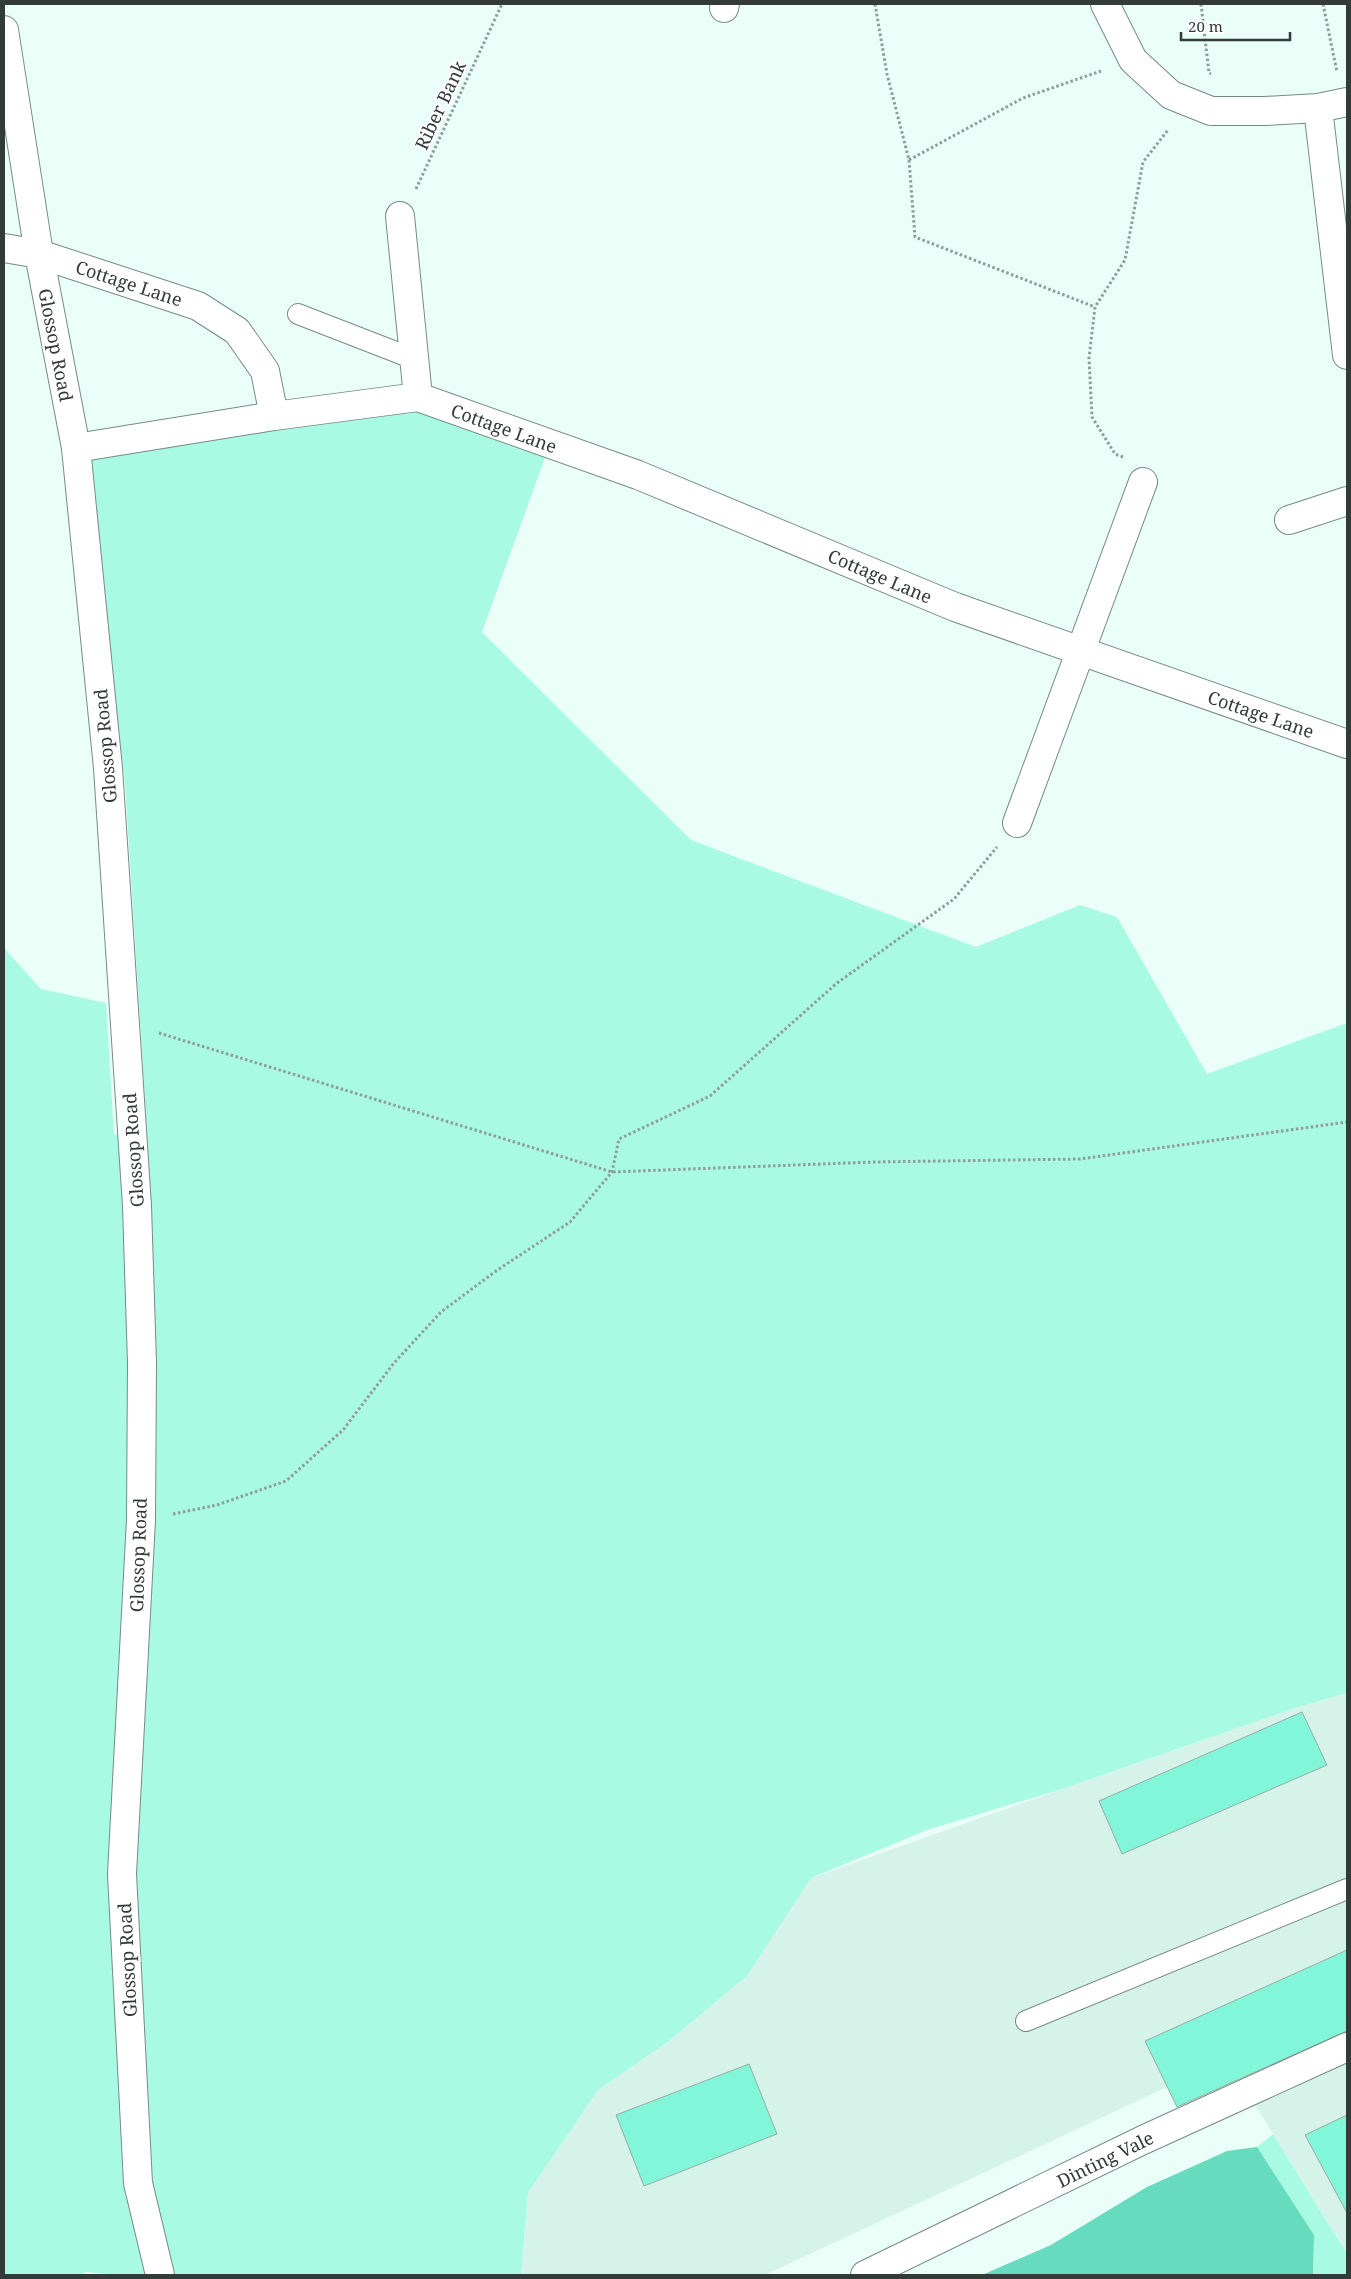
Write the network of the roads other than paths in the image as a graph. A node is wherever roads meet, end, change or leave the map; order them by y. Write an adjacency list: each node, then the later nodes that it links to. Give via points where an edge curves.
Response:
1 (1105, 4): 4 (street, via 1133,60 1170,95 1211,111)
2 (4, 30): 7 (street, Glossop Road)
3 (1347, 102): 4 (street)
4 (1318, 108): 9 (street)
5 (400, 216): 10 (street)
6 (4, 248): 7 (street, Cottage Lane)
7 (39, 254): 12 (street, Cottage Lane, via 198,306 237,331 265,370); 13 (street, Glossop Road)
8 (298, 314): 10 (lane)
9 (1347, 355)
10 (414, 359): 11 (street)
11 (418, 397): 12 (street, Cottage Lane); 17 (street, Cottage Lane, via 638,476 955,607)
12 (274, 416): 13 (street, Cottage Lane)
13 (76, 448): 23 (street, Glossop Road, via 108,768 137,1206 142,1353 141,1520 122,1874 138,2183)
14 (1143, 482): 17 (street)
15 (1347, 501): 16 (street)
16 (1289, 520)
17 (1081, 650): 18 (street, Cottage Lane); 19 (street)
18 (1347, 744)
19 (1017, 823)
20 (1347, 1889): 21 (lane)
21 (1026, 2020)
22 (1347, 2046): 24 (street, Dinting Vale, via 1143,2140)
23 (160, 2275)
24 (865, 2275)

